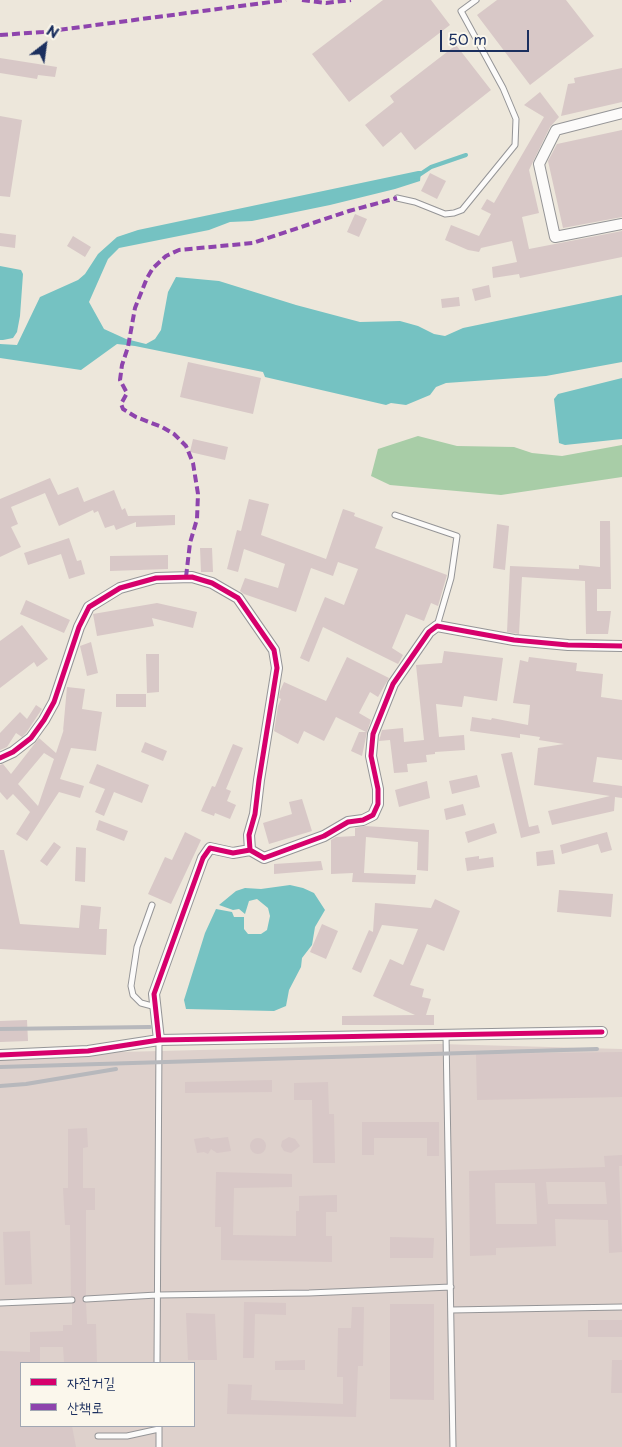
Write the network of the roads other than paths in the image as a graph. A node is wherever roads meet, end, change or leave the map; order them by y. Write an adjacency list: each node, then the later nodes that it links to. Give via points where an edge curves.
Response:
1 (476, 0): 3 (lane, via 461,12 503,88 516,120 515,145 462,210 445,214)
2 (622, 113): 4 (street, via 556,130 539,164 555,237)
3 (397, 198)
4 (622, 224)
5 (395, 515): 6 (lane, via 457,536 451,578)
6 (437, 626): 7 (street, via 514,640); 9 (street, via 429,632 393,684 376,725 372,756 378,804 373,815 348,822 324,836 264,858)
7 (622, 646)
8 (0, 758): 9 (street, via 31,738 44,720 54,702 89,607 120,588 156,578 192,576 212,583 238,598 274,650 277,668)
9 (250, 850): 11 (street, via 233,852 210,848 203,858 154,994)
10 (152, 905): 11 (lane, via 137,947 130,986 141,1003)
11 (156, 1007): 14 (street)
12 (602, 1032): 13 (street)
13 (446, 1035): 14 (street); 16 (lane)
14 (159, 1040): 15 (street, via 88,1052); 17 (lane)
15 (0, 1055)
16 (451, 1288): 17 (lane); 22 (lane)
17 (157, 1295): 18 (lane); 23 (lane)
18 (86, 1299)
19 (72, 1300): 20 (lane)
20 (0, 1303)
21 (622, 1307): 22 (lane)
22 (451, 1310): 27 (lane)
23 (157, 1362)
24 (159, 1428): 25 (lane, via 127,1436); 26 (lane)
25 (98, 1436)
26 (160, 1447)
27 (453, 1447)

